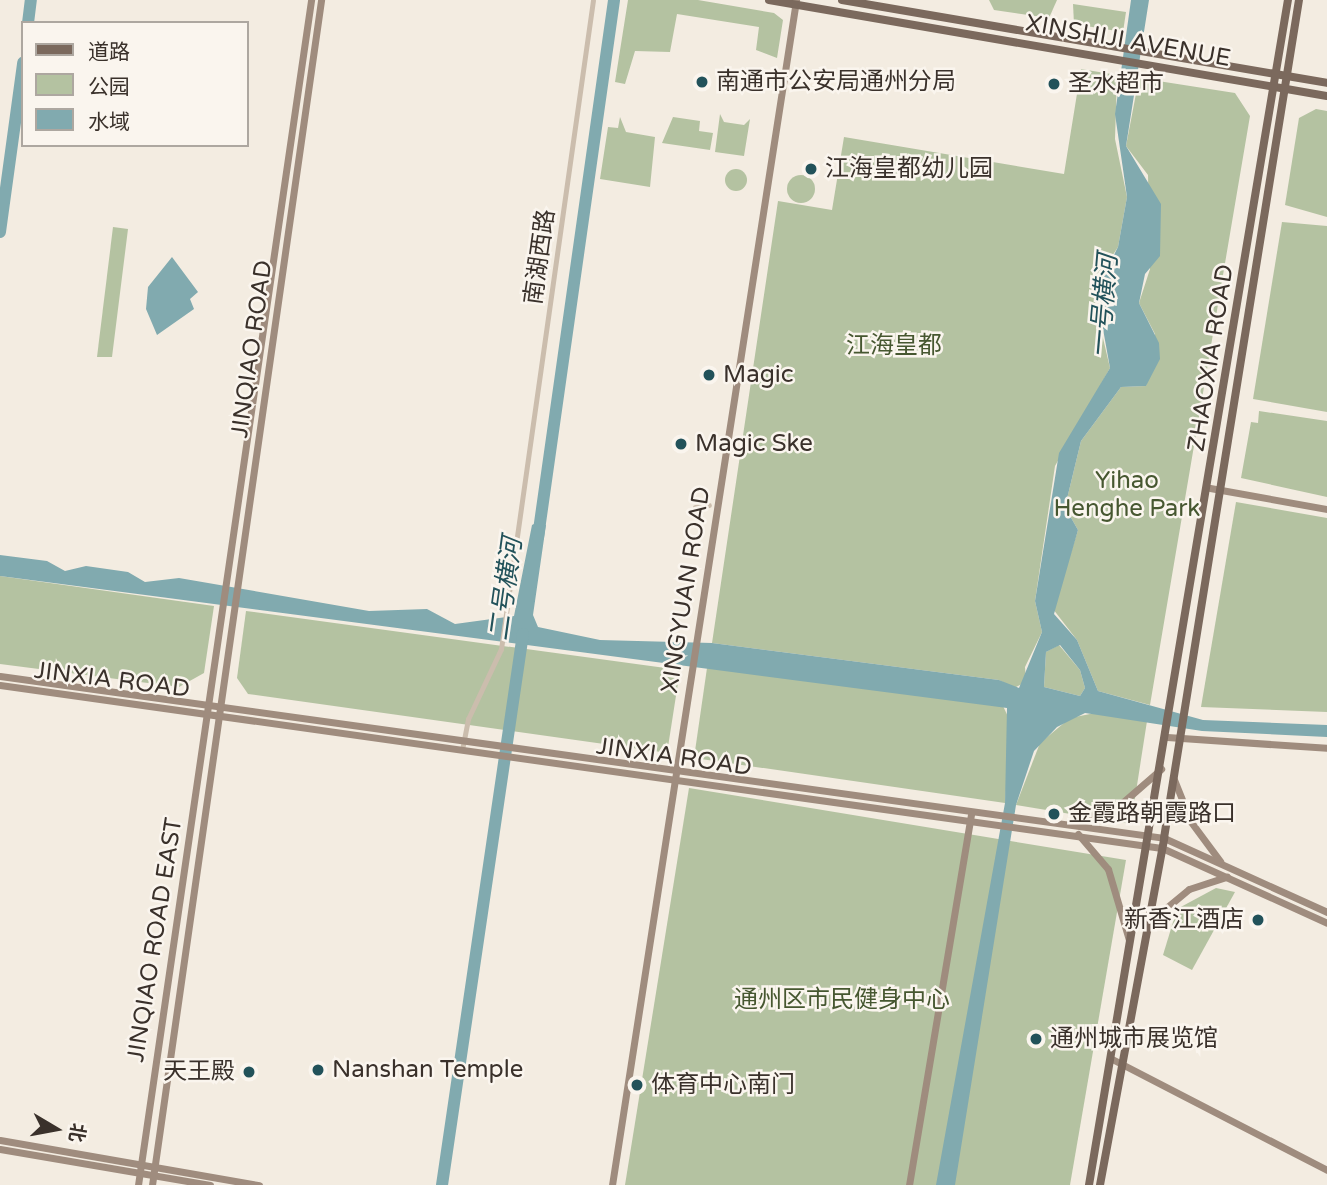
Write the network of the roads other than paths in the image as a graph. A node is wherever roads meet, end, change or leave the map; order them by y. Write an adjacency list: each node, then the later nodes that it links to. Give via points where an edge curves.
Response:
1 (311, 0): 21 (street, JINQIAO ROAD)
2 (321, 0): 22 (street, JINQIAO ROAD)
3 (593, 0): 27 (street, 南湖西路, via 501,649)
4 (769, 0): 8 (main road, XINSHIJI AVENUE)
5 (842, 0): 9 (main road, XINSHIJI AVENUE)
6 (1288, 0): 9 (main road, ZHAOXIA ROAD)
7 (1299, 0): 10 (main road, ZHAOXIA ROAD)
8 (796, 2): 12 (main road, XINSHIJI AVENUE); 30 (street, XINGYUAN ROAD)
9 (1275, 74): 10 (main road, XINSHIJI AVENUE); 12 (main road, ZHAOXIA ROAD)
10 (1286, 76): 11 (main road); 13 (main road, ZHAOXIA ROAD)
11 (1327, 83)
12 (1272, 87): 13 (main road, XINSHIJI AVENUE); 15 (main road, ZHAOXIA ROAD)
13 (1284, 89): 14 (main road); 15 (main road, ZHAOXIA ROAD)
14 (1327, 96)
15 (1214, 489): 18 (street); 25 (main road, ZHAOXIA ROAD); 26 (main road, ZHAOXIA ROAD)
16 (709, 506): 17 (street)
17 (695, 508)
18 (1327, 509)
19 (0, 676): 21 (street, JINXIA ROAD)
20 (0, 685): 23 (street, JINXIA ROAD)
21 (211, 701): 22 (street, JINXIA ROAD); 23 (street, JINQIAO ROAD EAST)
22 (221, 702): 24 (street, JINQIAO ROAD EAST); 27 (street, JINXIA ROAD)
23 (209, 712): 24 (street, JINXIA ROAD); 50 (street, JINQIAO ROAD EAST)
24 (220, 713): 29 (street, JINXIA ROAD); 52 (street, JINQIAO ROAD EAST)
25 (1168, 733): 26 (street); 31 (main road, ZHAOXIA ROAD)
26 (1178, 734): 28 (street); 33 (main road, ZHAOXIA ROAD)
27 (464, 738): 29 (street, 南湖西路); 30 (street, JINXIA ROAD)
28 (1327, 748)
29 (462, 750): 32 (street, JINXIA ROAD)
30 (678, 767): 32 (street, XINGYUAN ROAD); 34 (street, JINXIA ROAD)
31 (1161, 768): 35 (street, via 1122,803); 37 (main road, ZHAOXIA ROAD)
32 (676, 776): 34 (street, JINXIA ROAD); 57 (street, XINGYUAN ROAD)
33 (1172, 776): 38 (main road, ZHAOXIA ROAD); 40 (street, via 1191,822)
34 (971, 813): 35 (street, JINXIA ROAD); 36 (street, JINXIA ROAD); 58 (street)
35 (1072, 824): 37 (street, JINXIA ROAD)
36 (1077, 834): 39 (street, JINXIA ROAD); 45 (street, via 1108,869)
37 (1149, 836): 38 (street, JINXIA ROAD); 39 (main road, ZHAOXIA ROAD)
38 (1163, 843): 39 (street, JINXIA ROAD); 40 (street, JINXIA ROAD); 41 (street, JINXIA ROAD); 43 (main road, ZHAOXIA ROAD)
39 (1148, 846): 45 (main road, ZHAOXIA ROAD)
40 (1223, 864): 42 (street, JINXIA ROAD)
41 (1227, 876): 43 (street, via 1189,889); 44 (street, JINXIA ROAD)
42 (1327, 912)
43 (1148, 923): 47 (main road, ZHAOXIA ROAD)
44 (1327, 923)
45 (1130, 951): 46 (main road, ZHAOXIA ROAD)
46 (1112, 1059): 47 (street); 59 (main road, ZHAOXIA ROAD)
47 (1122, 1064): 51 (street); 60 (main road, ZHAOXIA ROAD)
48 (0, 1140): 50 (street)
49 (0, 1149): 50 (street)
50 (140, 1170): 52 (street); 53 (street, JINQIAO ROAD EAST)
51 (1327, 1170)
52 (154, 1172): 54 (street, JINQIAO ROAD EAST); 55 (street); 56 (street)
53 (138, 1185)
54 (152, 1185)
55 (210, 1185)
56 (259, 1185)
57 (612, 1185)
58 (909, 1185)
59 (1089, 1185)
60 (1100, 1185)

